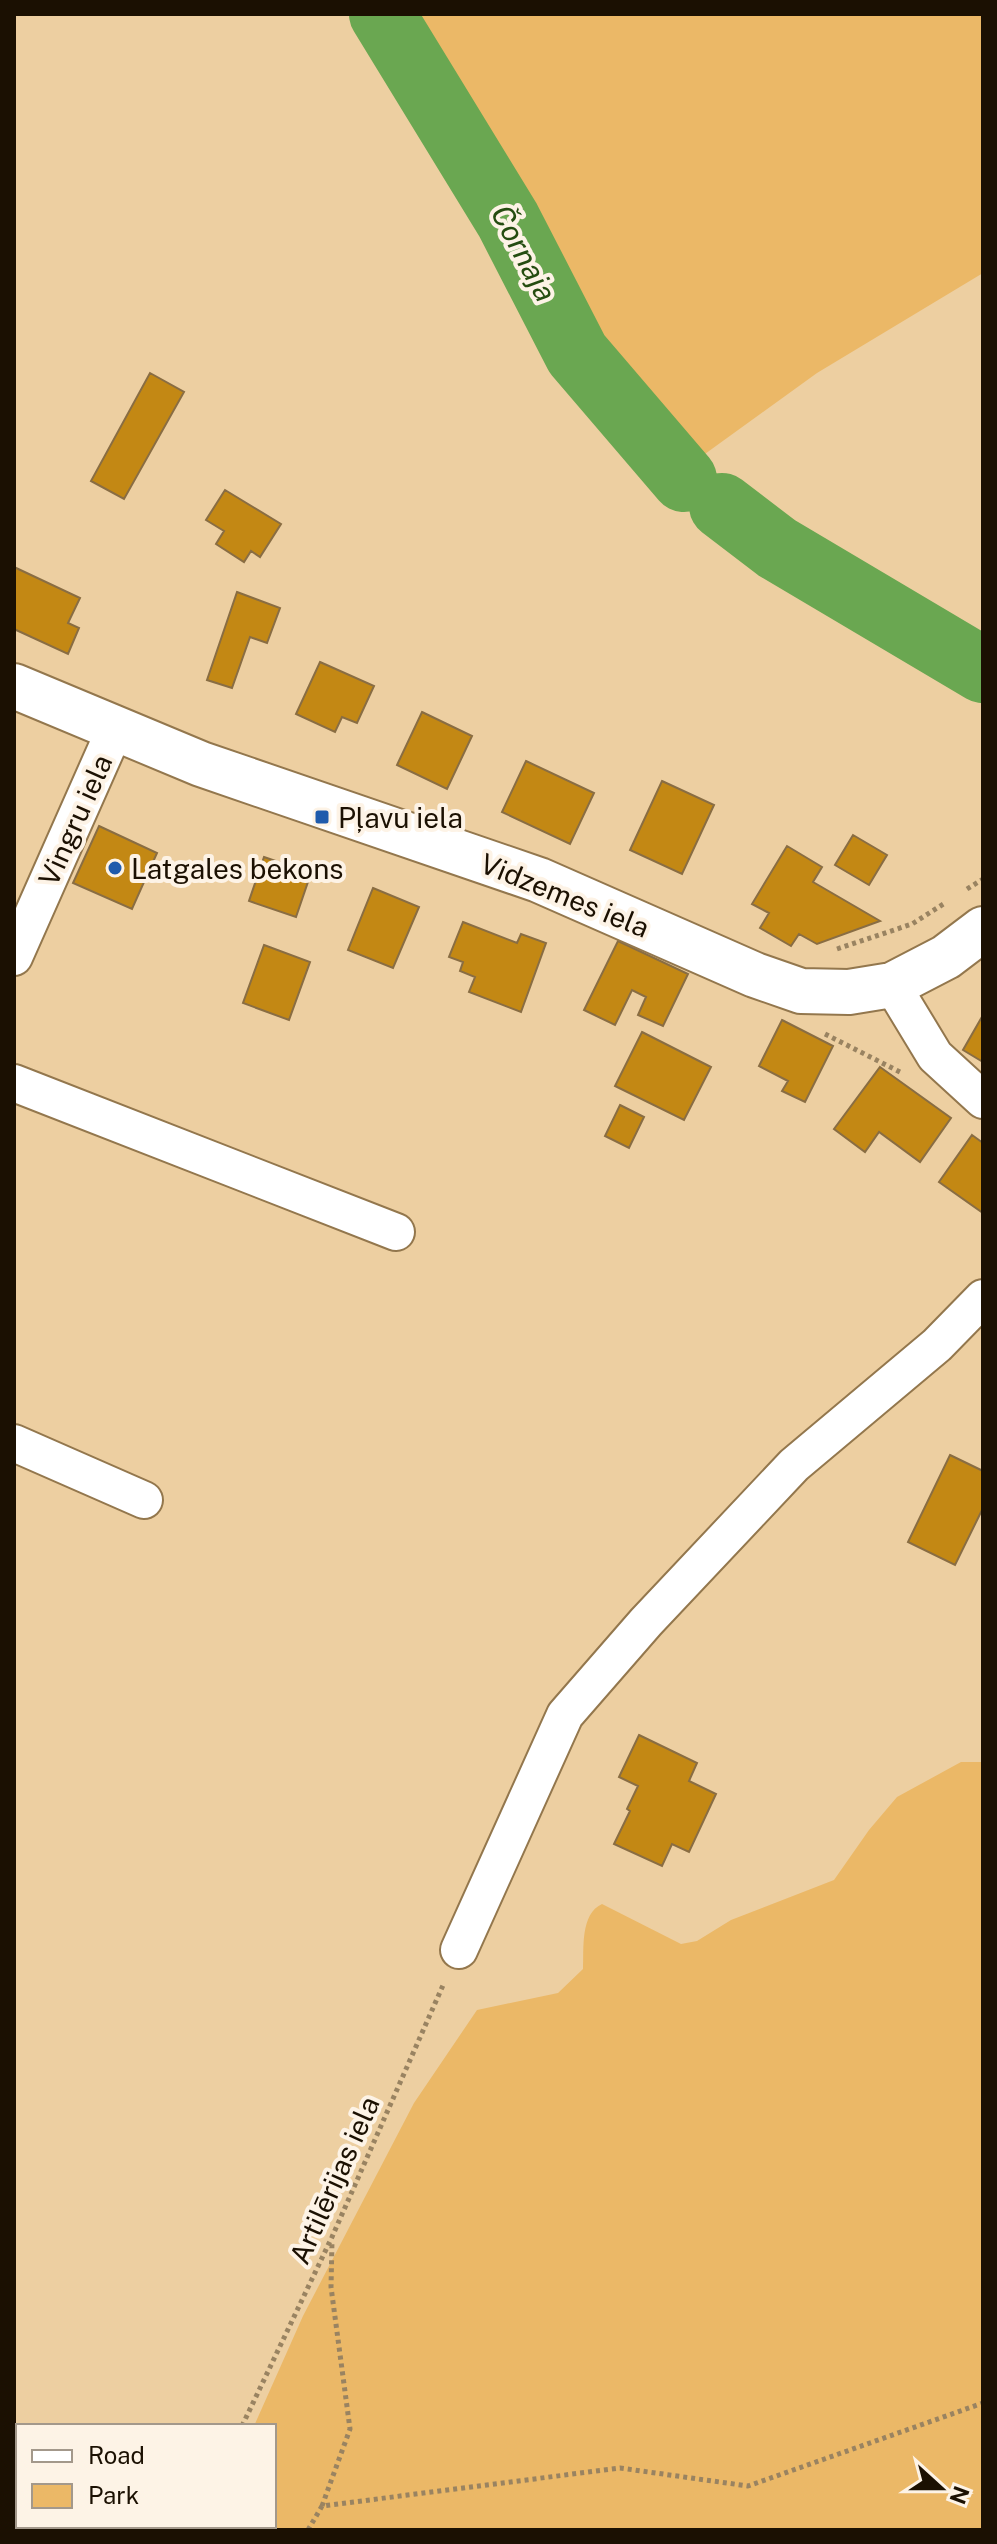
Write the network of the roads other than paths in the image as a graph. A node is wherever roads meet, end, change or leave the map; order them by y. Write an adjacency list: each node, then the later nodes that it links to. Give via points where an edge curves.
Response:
1 (14, 686): 2 (street, Vidzemes iela)
2 (116, 727): 4 (street, Vingru iela); 5 (street, Vidzemes iela, via 201,764 539,880 801,991 849,992)
3 (971, 911): 5 (street, Vidzemes iela, via 946,957)
4 (14, 957)
5 (892, 985): 7 (street, via 935,1056)
6 (14, 1083): 8 (street)
7 (983, 1100)
8 (396, 1232)
9 (983, 1298): 12 (street, via 937,1345 794,1465 565,1715)
10 (14, 1443): 11 (street)
11 (144, 1500)
12 (459, 1950)

